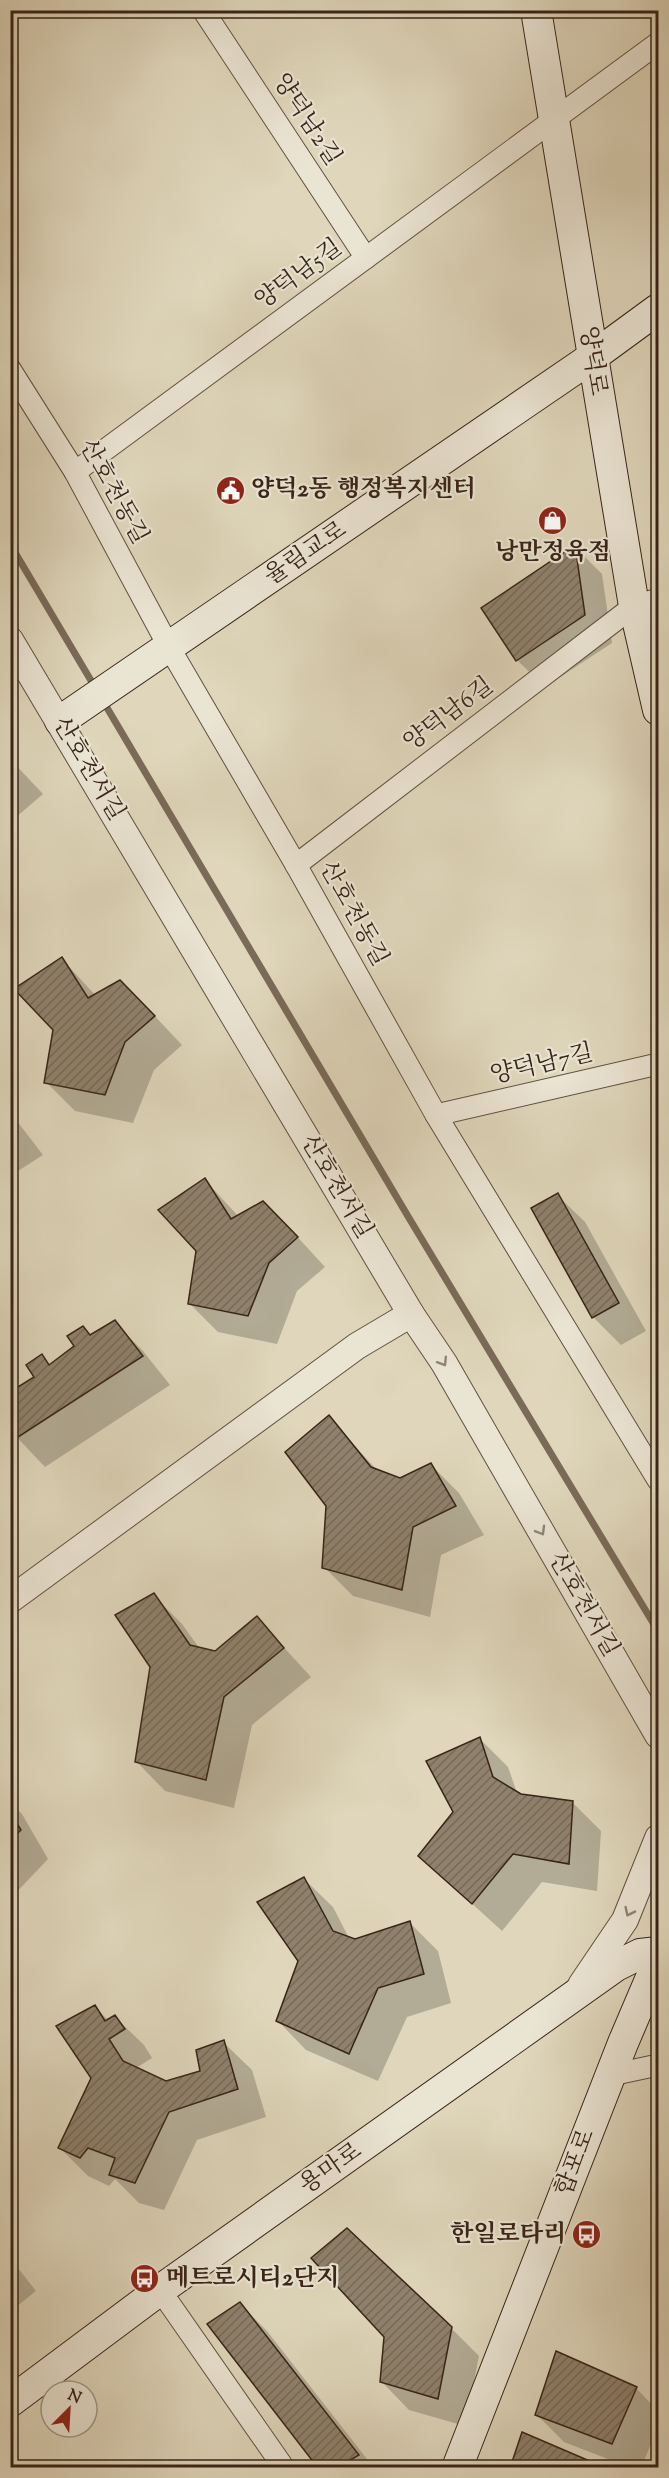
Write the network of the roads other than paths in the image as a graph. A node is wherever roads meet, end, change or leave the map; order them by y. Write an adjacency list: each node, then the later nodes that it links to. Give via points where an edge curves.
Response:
1 (203, 10): 5 (street, 양덕남2길)
2 (536, 10): 4 (main road, 양덕로)
3 (658, 43): 4 (street, 양덕남5길)
4 (553, 118): 5 (street, 양덕남5길); 7 (main road, 양덕로)
5 (366, 258): 9 (street, 양덕남5길)
6 (658, 309): 7 (main road, 율림교로)
7 (591, 358): 10 (main road, 양덕로); 12 (main road, 율림교로)
8 (10, 369): 9 (street, 산호천동길)
9 (75, 472): 12 (street, 산호천동길)
10 (646, 602): 13 (main road, 양덕로); 15 (street, 양덕남6길)
11 (10, 640): 14 (street, 산호천서길)
12 (169, 647): 14 (main road, 율림교로); 15 (street, 산호천동길)
13 (658, 710)
14 (60, 721): 18 (street, 산호천서길)
15 (296, 865): 17 (street, 산호천동길)
16 (658, 1065): 17 (street, 양덕남7길)
17 (436, 1115): 19 (street, 산호천동길)
18 (411, 1314): 20 (street, via 357,1346); 21 (street, 산호천서길, one-way to 21, via 444,1363)
19 (658, 1480)
20 (10, 1600)
21 (658, 1736)
22 (658, 1838): 25 (street, one-way to 25, via 618,1933 591,1973)
23 (658, 1952): 25 (main road, 용마로, via 640,1954 616,1966)
24 (658, 1961): 27 (main road, 합포로)
25 (561, 2007): 28 (main road, 용마로)
26 (658, 2065): 27 (street)
27 (611, 2075): 31 (main road, 합포로)
28 (160, 2290): 29 (main road, 용마로); 30 (street)
29 (10, 2402)
30 (284, 2468)
31 (457, 2468)

